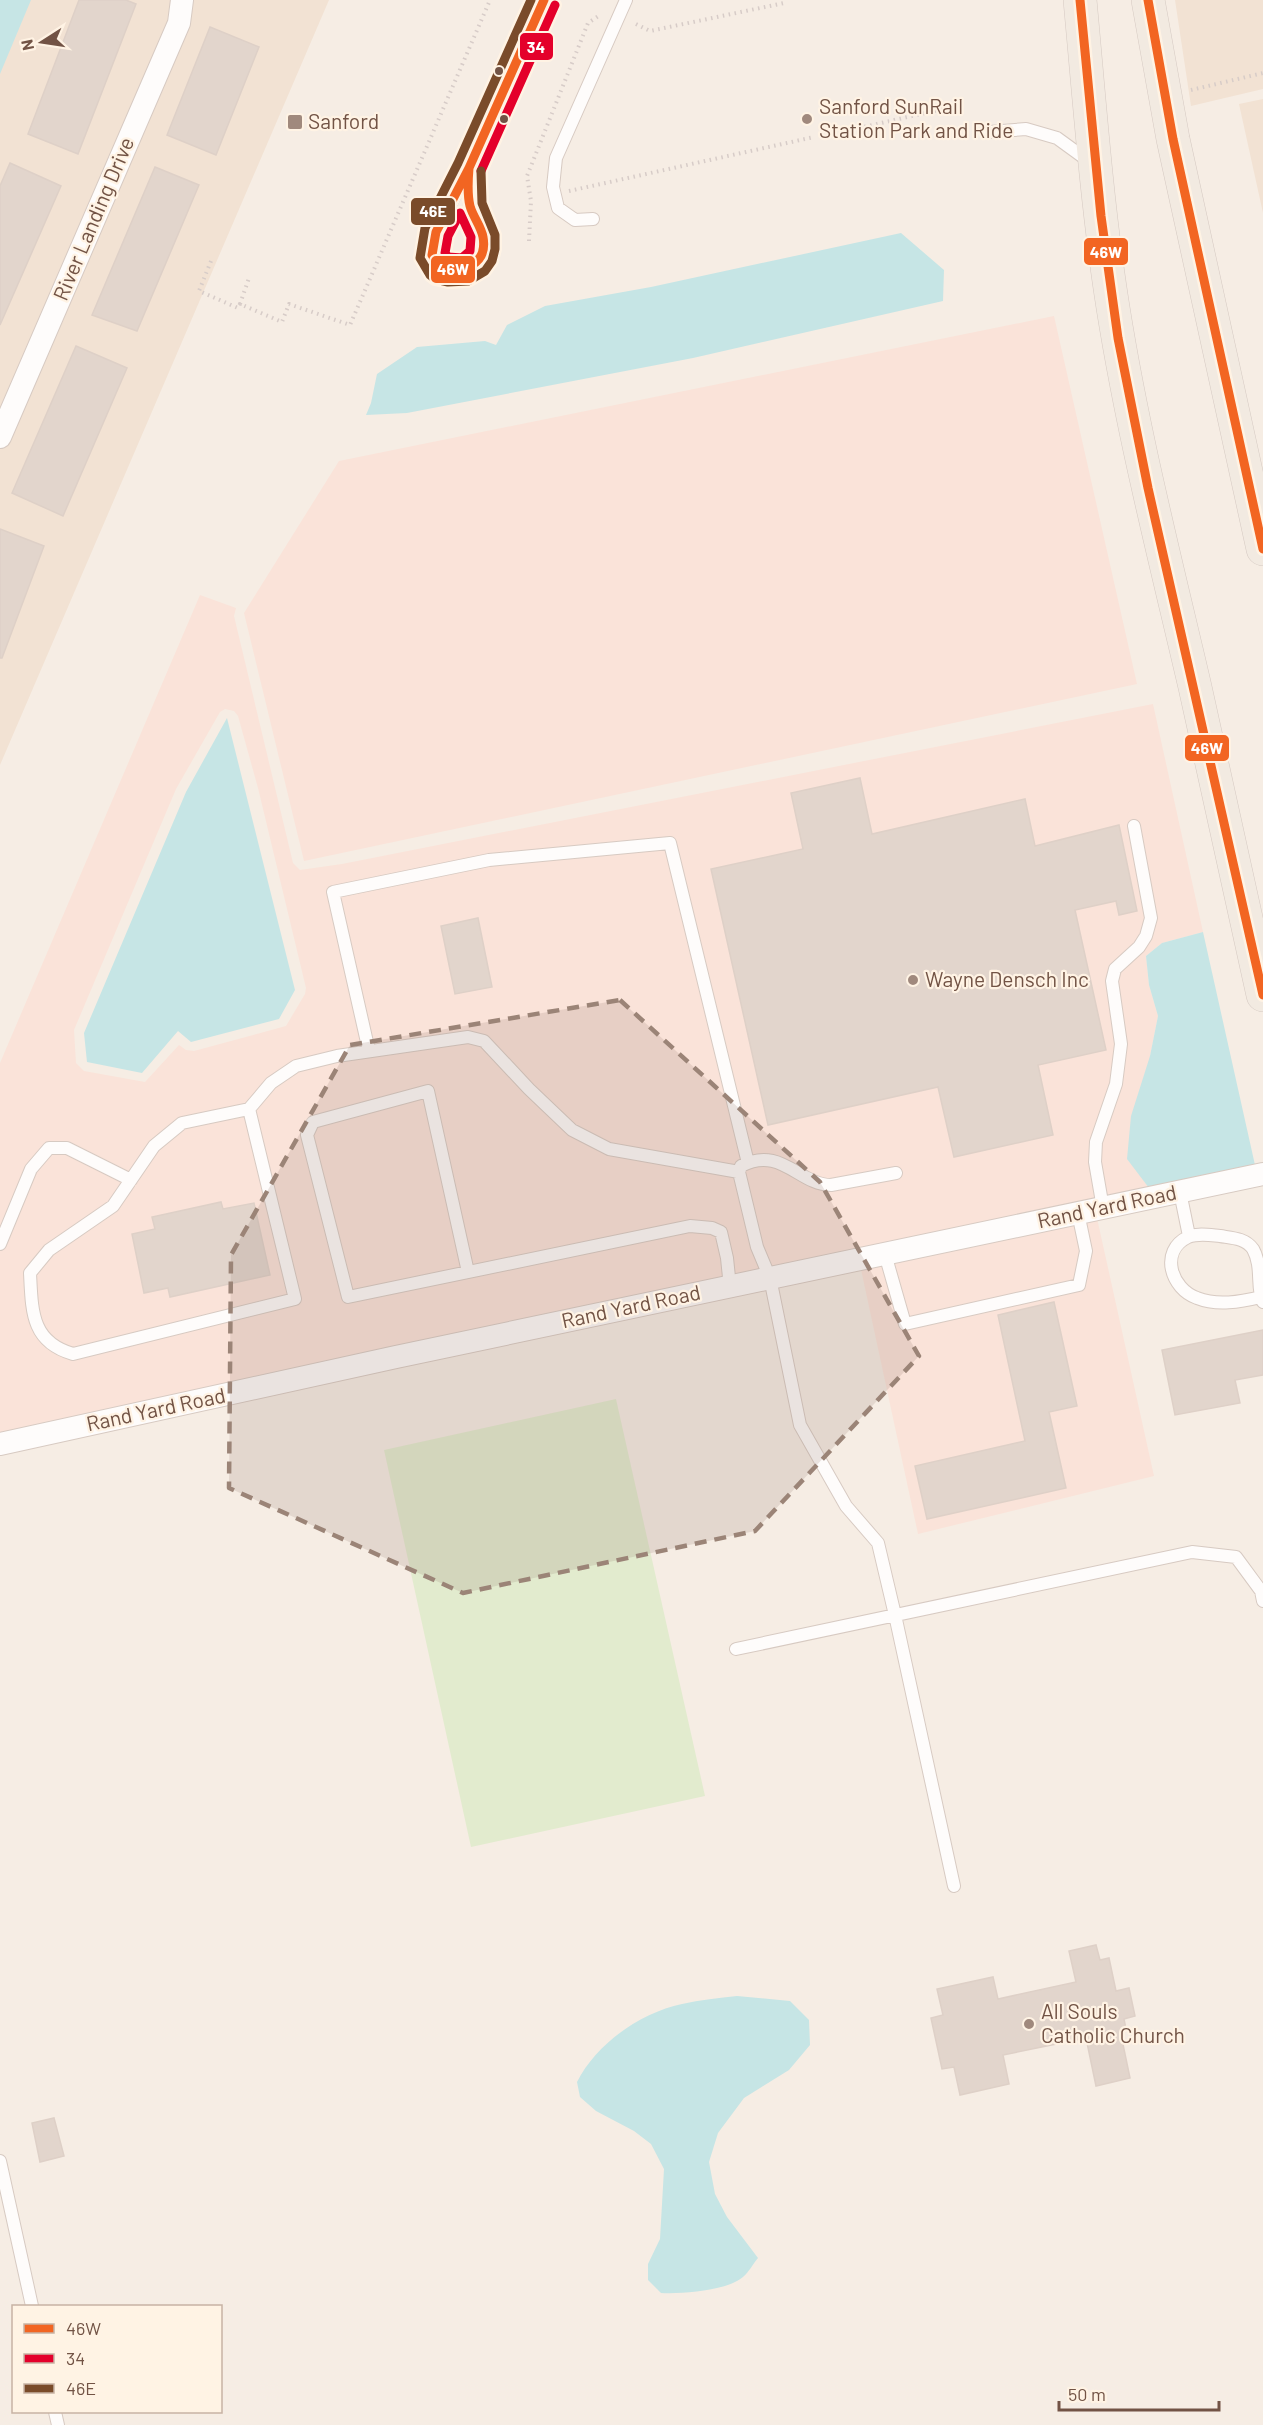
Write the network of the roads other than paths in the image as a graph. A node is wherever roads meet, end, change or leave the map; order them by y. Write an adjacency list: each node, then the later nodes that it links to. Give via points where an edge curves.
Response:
1 (182, 0): 10 (street, River Landing Drive, via 179,23)
2 (544, 0): 8 (lane)
3 (626, 0): 9 (lane, via 556,158 553,187 558,208 575,220)
4 (1080, 0): 7 (main road)
5 (1148, 0): 11 (main road, via 1164,97)
6 (989, 132): 7 (lane, via 1026,129 1057,138)
7 (1095, 165): 13 (main road, via 1110,289 1139,448)
8 (469, 168): 8 (lane, via 436,232 432,255 440,268 454,272 473,268 482,256 483,238 468,190)
9 (593, 219)
10 (0, 437)
11 (1262, 541)
12 (1134, 826): 22 (lane, via 1151,918 1146,936 1115,969 1112,981 1121,1044 1116,1084 1096,1142)
13 (1263, 995)
14 (369, 1052): 15 (lane, via 296,1066 271,1083); 16 (lane, via 333,892 489,860 670,843); 17 (lane, via 468,1037 484,1041 572,1130 609,1149)
15 (249, 1109): 20 (lane, via 182,1123 154,1146); 20 (lane, via 295,1299 73,1354 56,1349 41,1335 32,1311 30,1273 49,1250 113,1206)
16 (748, 1163): 17 (lane); 18 (lane, via 783,1163 821,1185)
17 (739, 1172): 28 (lane, via 757,1247)
18 (896, 1173)
19 (1263, 1174): 21 (street, Rand Yard Road)
20 (131, 1180): 25 (lane, via 67,1148 49,1148 31,1169)
21 (1180, 1192): 22 (street, Rand Yard Road); 24 (lane)
22 (1102, 1208): 23 (street, Rand Yard Road)
23 (1078, 1213): 26 (street, Rand Yard Road); 26 (lane, via 1086,1251 1079,1285 905,1324)
24 (1190, 1236): 30 (lane, via 1205,1234 1242,1240 1252,1246 1262,1270); 30 (lane, via 1174,1248 1171,1265 1179,1285 1188,1294 1219,1302)
25 (0, 1244)
26 (885, 1254): 28 (street, Rand Yard Road)
27 (468, 1272): 27 (lane, via 348,1297 307,1135 313,1122 428,1091); 29 (lane, via 690,1226 721,1232)
28 (770, 1278): 29 (street, Rand Yard Road); 33 (lane, via 800,1425 846,1506 878,1542)
29 (730, 1287): 31 (street, Rand Yard Road)
30 (1262, 1299)
31 (0, 1444)
32 (1263, 1601): 33 (lane, via 1261,1591 1236,1557 1192,1552)
33 (896, 1615): 34 (lane); 35 (lane)
34 (736, 1649)
35 (954, 1886)
36 (0, 2161): 37 (lane)
37 (32, 2305)

